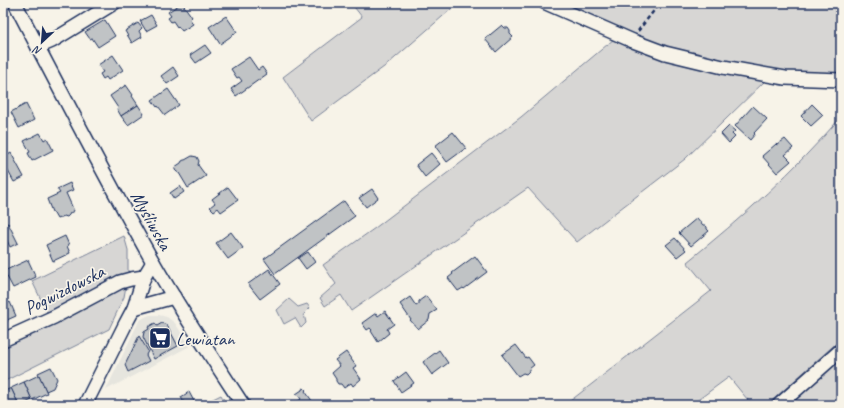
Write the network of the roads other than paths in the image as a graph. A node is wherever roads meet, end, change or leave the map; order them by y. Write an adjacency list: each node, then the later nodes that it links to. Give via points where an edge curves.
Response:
1 (15, 3): 4 (street, Myśliwska)
2 (114, 3): 4 (street)
3 (546, 3): 5 (street, via 665,53 785,78)
4 (38, 47): 6 (street, Myśliwska)
5 (841, 80)
6 (153, 262): 7 (street); 8 (street, Myśliwska)
7 (144, 278): 9 (street); 10 (street, Pogwizdowska, via 120,282 54,317)
8 (174, 297): 9 (street); 13 (street, Myśliwska)
9 (134, 308): 12 (street)
10 (3, 340)
11 (841, 350): 14 (street)
12 (85, 405)
13 (243, 405)
14 (778, 405)

